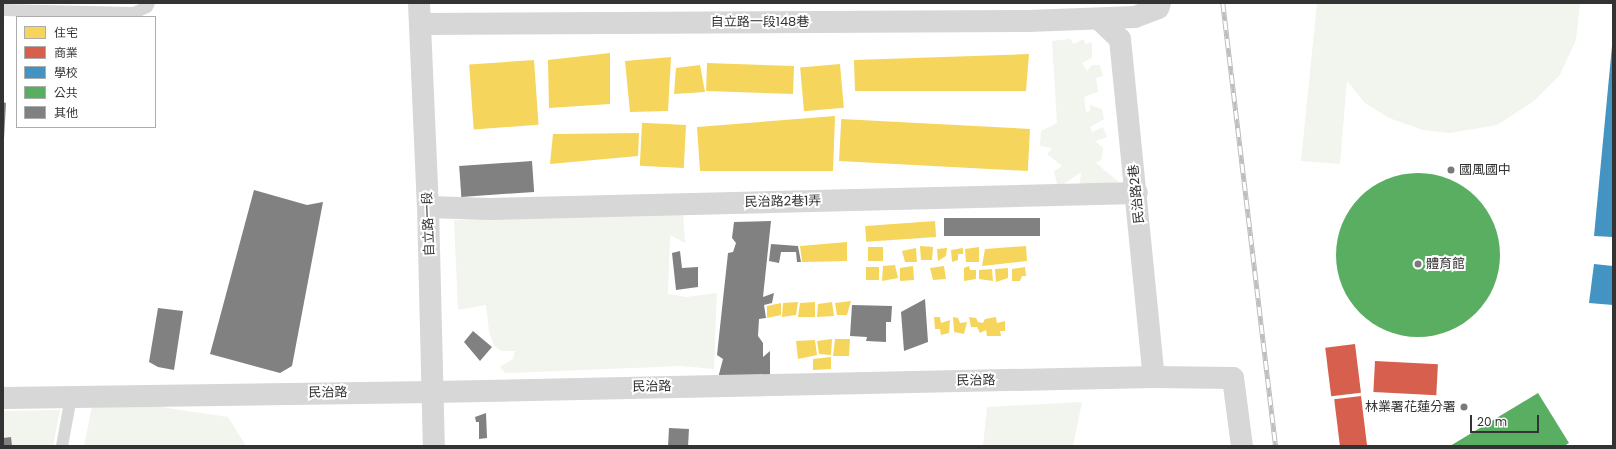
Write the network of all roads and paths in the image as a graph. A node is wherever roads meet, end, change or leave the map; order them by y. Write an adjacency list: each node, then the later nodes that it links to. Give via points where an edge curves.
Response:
1 (1160, 3): 5 (street, 自立路一段148巷, via 1158,8 1136,18)
2 (148, 5): 3 (lane, via 134,13)
3 (3, 10)
4 (420, 13): 5 (street, 自立路一段148巷); 7 (street, 自立路一段)
5 (1099, 19): 6 (street, 民治路2巷, via 1120,40)
6 (1137, 193): 7 (street, 民治路2巷1弄, via 491,209); 8 (street, 民治路2巷)
7 (428, 207): 9 (street, 自立路一段)
8 (1154, 377): 9 (street, 民治路); 14 (street, 民治路, via 1233,378)
9 (433, 392): 10 (street, 民治路); 13 (street, 自立路一段)
10 (72, 397): 11 (street, 民治路); 12 (lane)
11 (3, 398)
12 (62, 446)
13 (434, 446)
14 (1242, 446)

